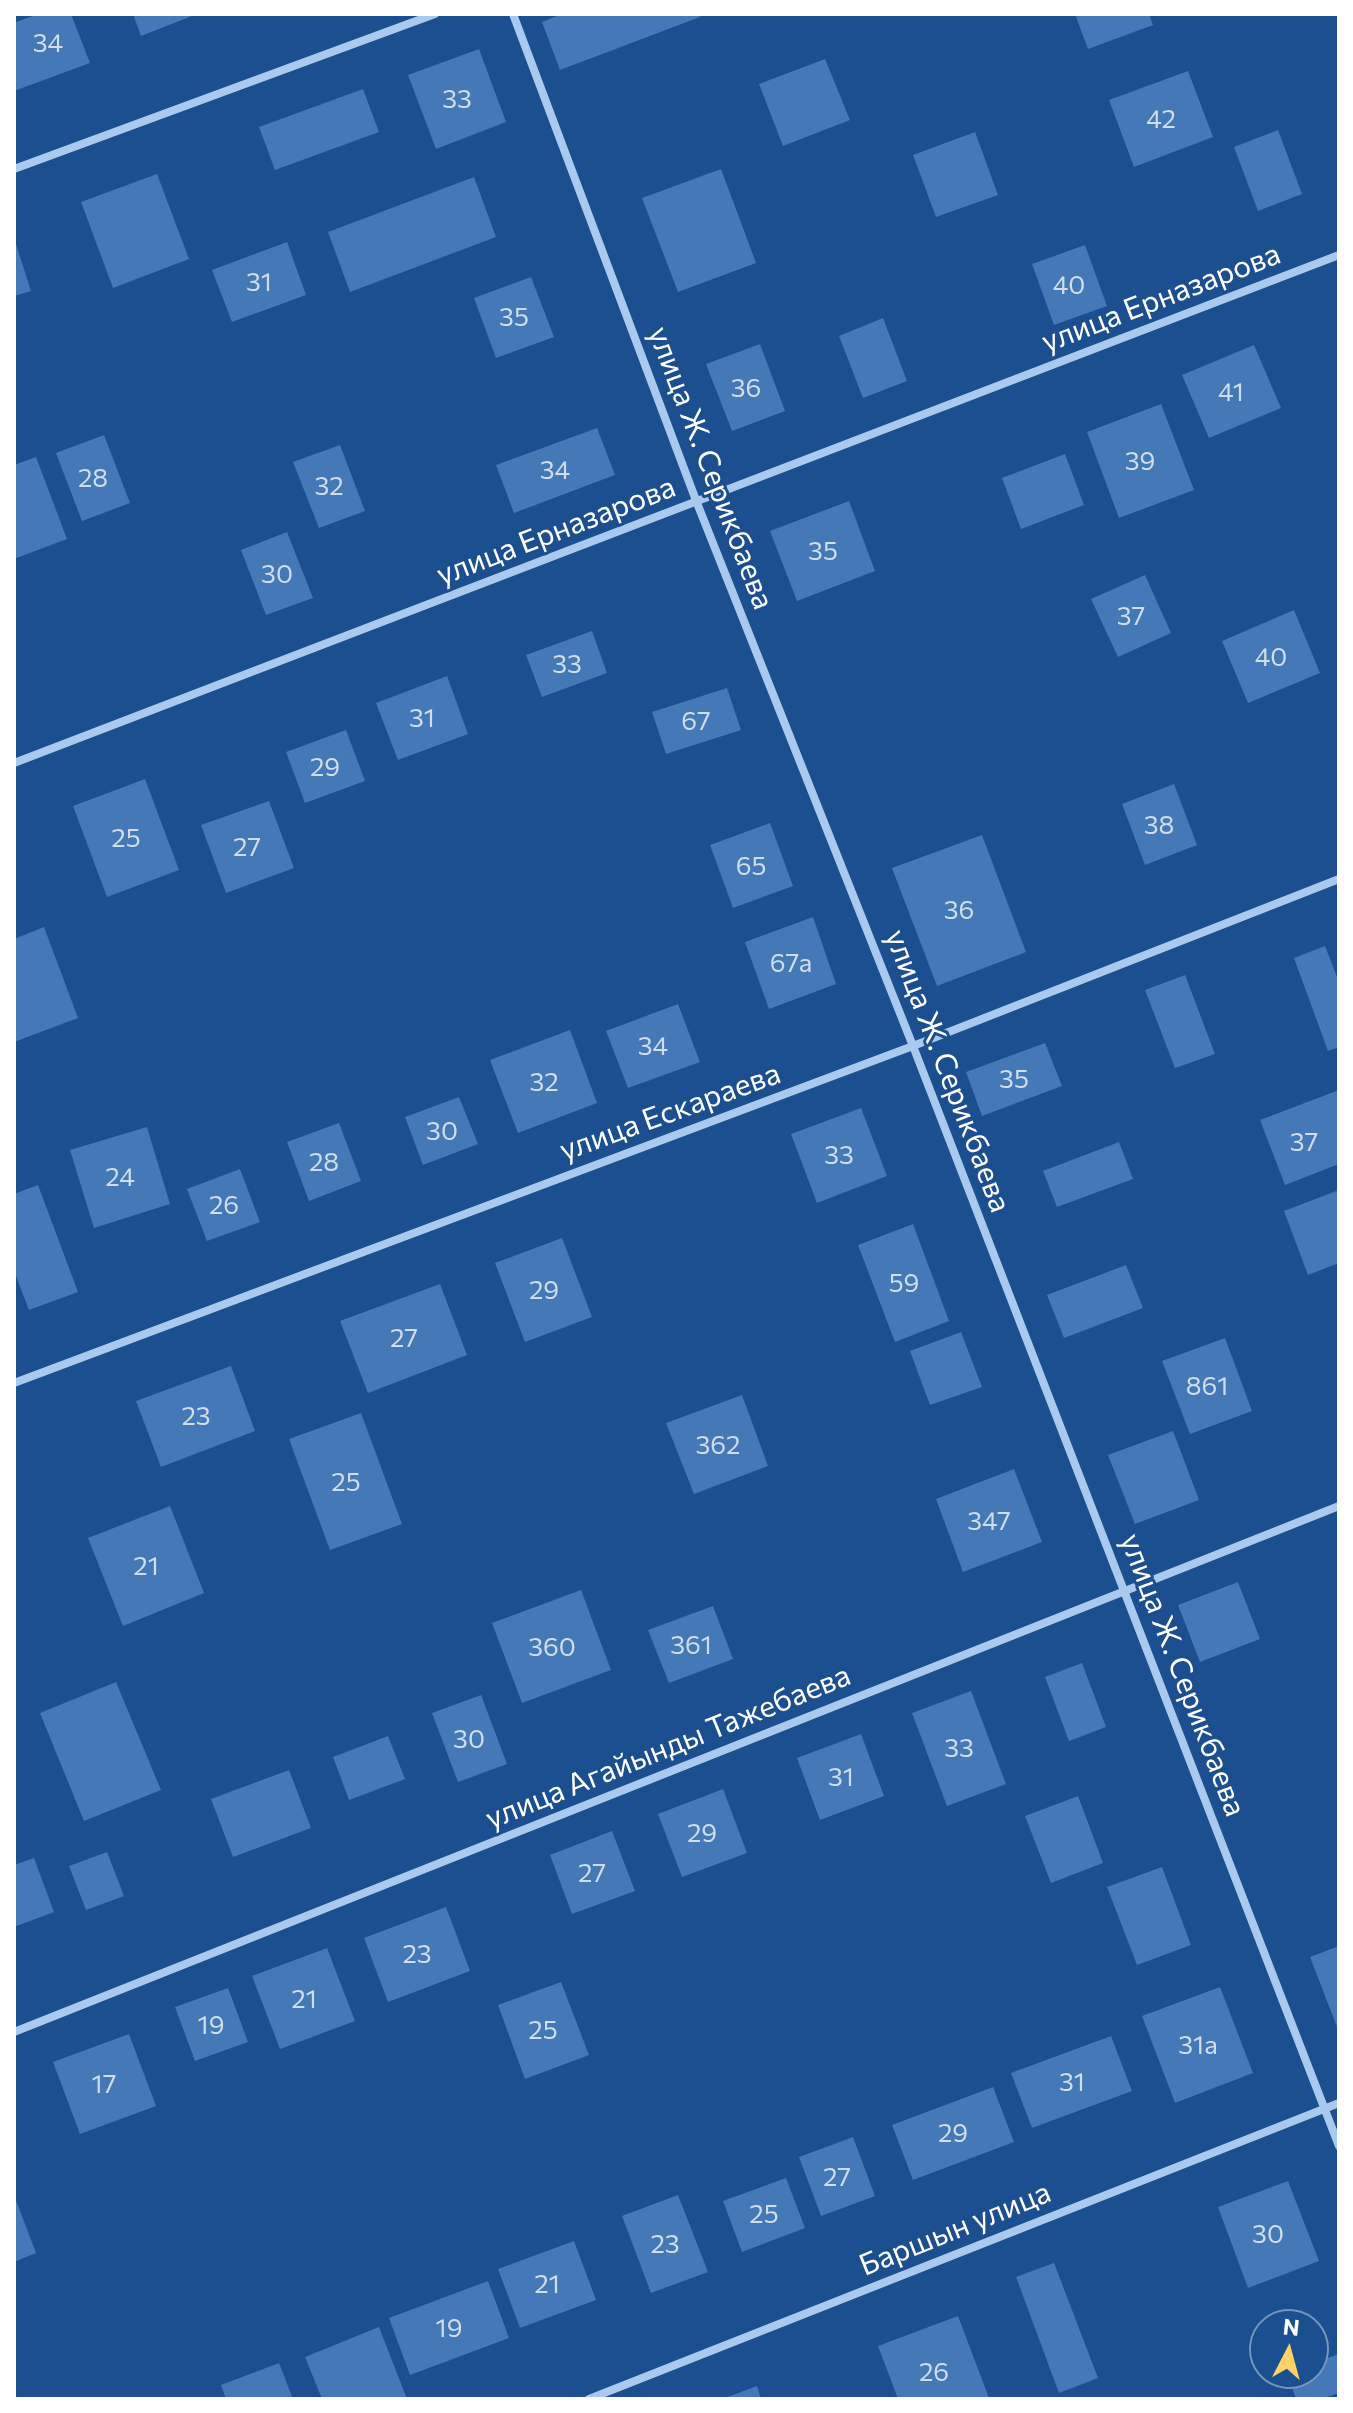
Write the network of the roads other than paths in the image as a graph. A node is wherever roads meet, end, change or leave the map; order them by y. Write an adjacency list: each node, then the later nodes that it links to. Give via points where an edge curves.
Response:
1 (435, 14): 3 (street)
2 (513, 14): 5 (street, улица Ж. Серикбаева)
3 (14, 169)
4 (1339, 255): 5 (street, улица Ерназарова)
5 (697, 503): 6 (street, улица Ерназарова); 8 (street, улица Ж. Серикбаева)
6 (14, 763)
7 (1339, 879): 8 (street, улица Ескараева)
8 (913, 1046): 9 (street, улица Ескараева); 11 (street, улица Ж. Серикбаева)
9 (14, 1383)
10 (1339, 1506): 11 (street, улица Агайынды Тажебаева)
11 (1124, 1591): 12 (street, улица Агайынды Тажебаева); 14 (street, улица Ж. Серикбаева)
12 (14, 2032)
13 (1339, 2103): 14 (street, Баршын улица)
14 (1325, 2109): 15 (street, улица Ж. Серикбаева); 16 (street, Баршын улица)
15 (1339, 2146)
16 (589, 2399)

